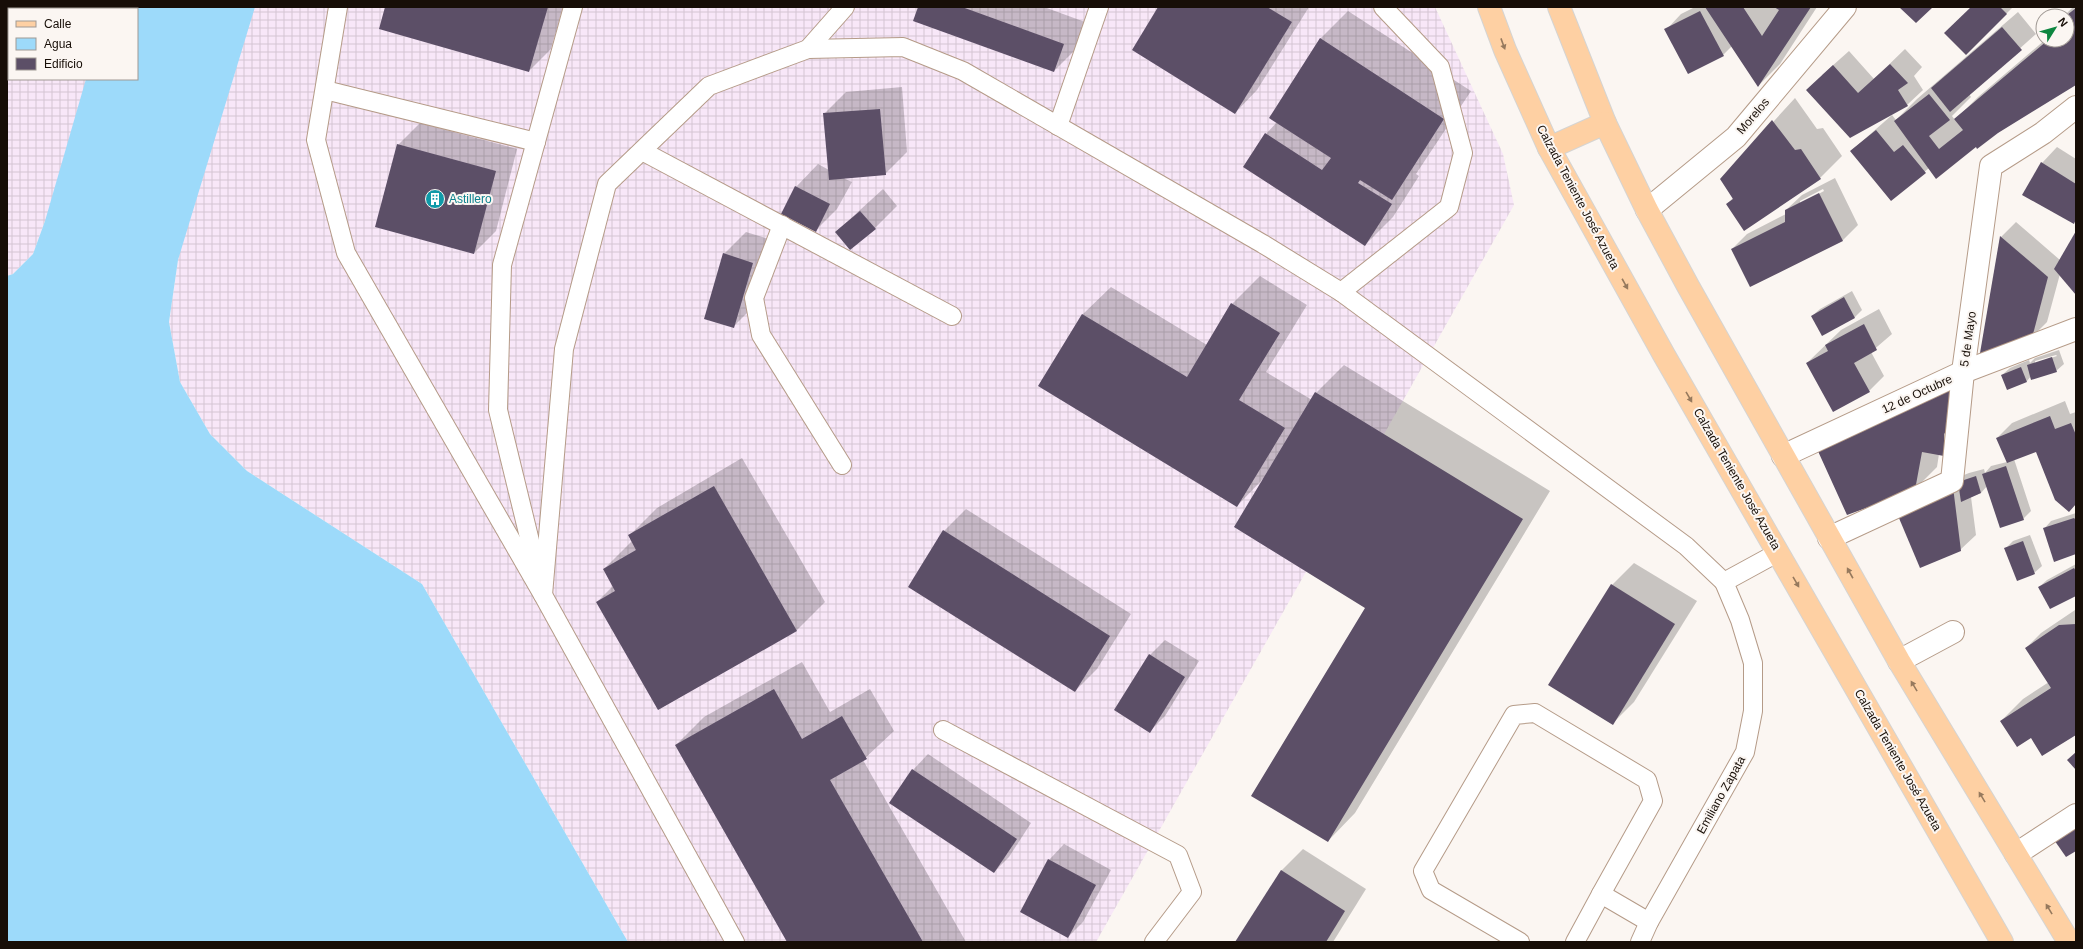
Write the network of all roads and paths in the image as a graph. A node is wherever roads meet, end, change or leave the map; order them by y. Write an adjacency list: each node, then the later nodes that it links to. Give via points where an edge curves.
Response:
1 (338, 7): 10 (lane)
2 (573, 7): 14 (lane)
3 (845, 7): 9 (lane)
4 (1099, 7): 13 (lane)
5 (1383, 7): 19 (lane, via 1440,67 1463,153 1449,207)
6 (1489, 7): 15 (main road, Calzada Teniente José Azueta, one-way to 15, via 1505,50)
7 (1559, 7): 12 (main road)
8 (1845, 7): 17 (street, Morelos, via 1736,137)
9 (808, 49): 13 (lane, via 904,47 964,71); 16 (lane, via 709,86)
10 (325, 90): 14 (lane); 28 (lane, via 316,140 346,253)
11 (2076, 107): 22 (street, 5 de Mayo, via 2043,133 1991,166)
12 (1605, 123): 15 (main road); 17 (main road)
13 (1058, 126): 19 (lane)
14 (536, 142): 28 (lane, via 502,265 498,410)
15 (1550, 148): 26 (main road, Calzada Teniente José Azueta, one-way to 26, via 1664,355)
16 (642, 151): 18 (lane); 28 (lane, via 607,184 564,349)
17 (1647, 210): 23 (main road)
18 (782, 225): 20 (lane); 24 (lane, via 754,298 761,335)
19 (1341, 292): 27 (lane, via 1686,546)
20 (952, 316)
21 (2076, 329): 22 (street, 12 de Octubre)
22 (1964, 372): 23 (street, 12 de Octubre); 25 (street, 5 de Mayo, via 1952,481)
23 (1783, 456): 25 (main road)
24 (842, 464)
25 (1829, 538): 30 (main road, one-way to 25)
26 (1779, 552): 27 (lane); 41 (main road, Calzada Teniente José Azueta, one-way to 41)
27 (1724, 582): 35 (lane, Emiliano Zapata, via 1740,620 1753,663 1753,711 1746,752)
28 (543, 595): 36 (lane)
29 (1953, 632): 30 (street)
30 (1899, 661): 33 (main road, one-way to 30)
31 (943, 730): 37 (lane, via 1178,856 1192,892)
32 (2076, 815): 33 (street)
33 (2016, 854): 42 (main road, one-way to 33)
34 (1601, 894): 35 (lane); 38 (lane, via 1653,802 1647,780 1535,713 1514,715 1423,871 1431,890); 39 (lane)
35 (1649, 922): 40 (lane, Emiliano Zapata)
36 (735, 942)
37 (1154, 942)
38 (1520, 942)
39 (1575, 942)
40 (1640, 942)
41 (2002, 942)
42 (2069, 942)

